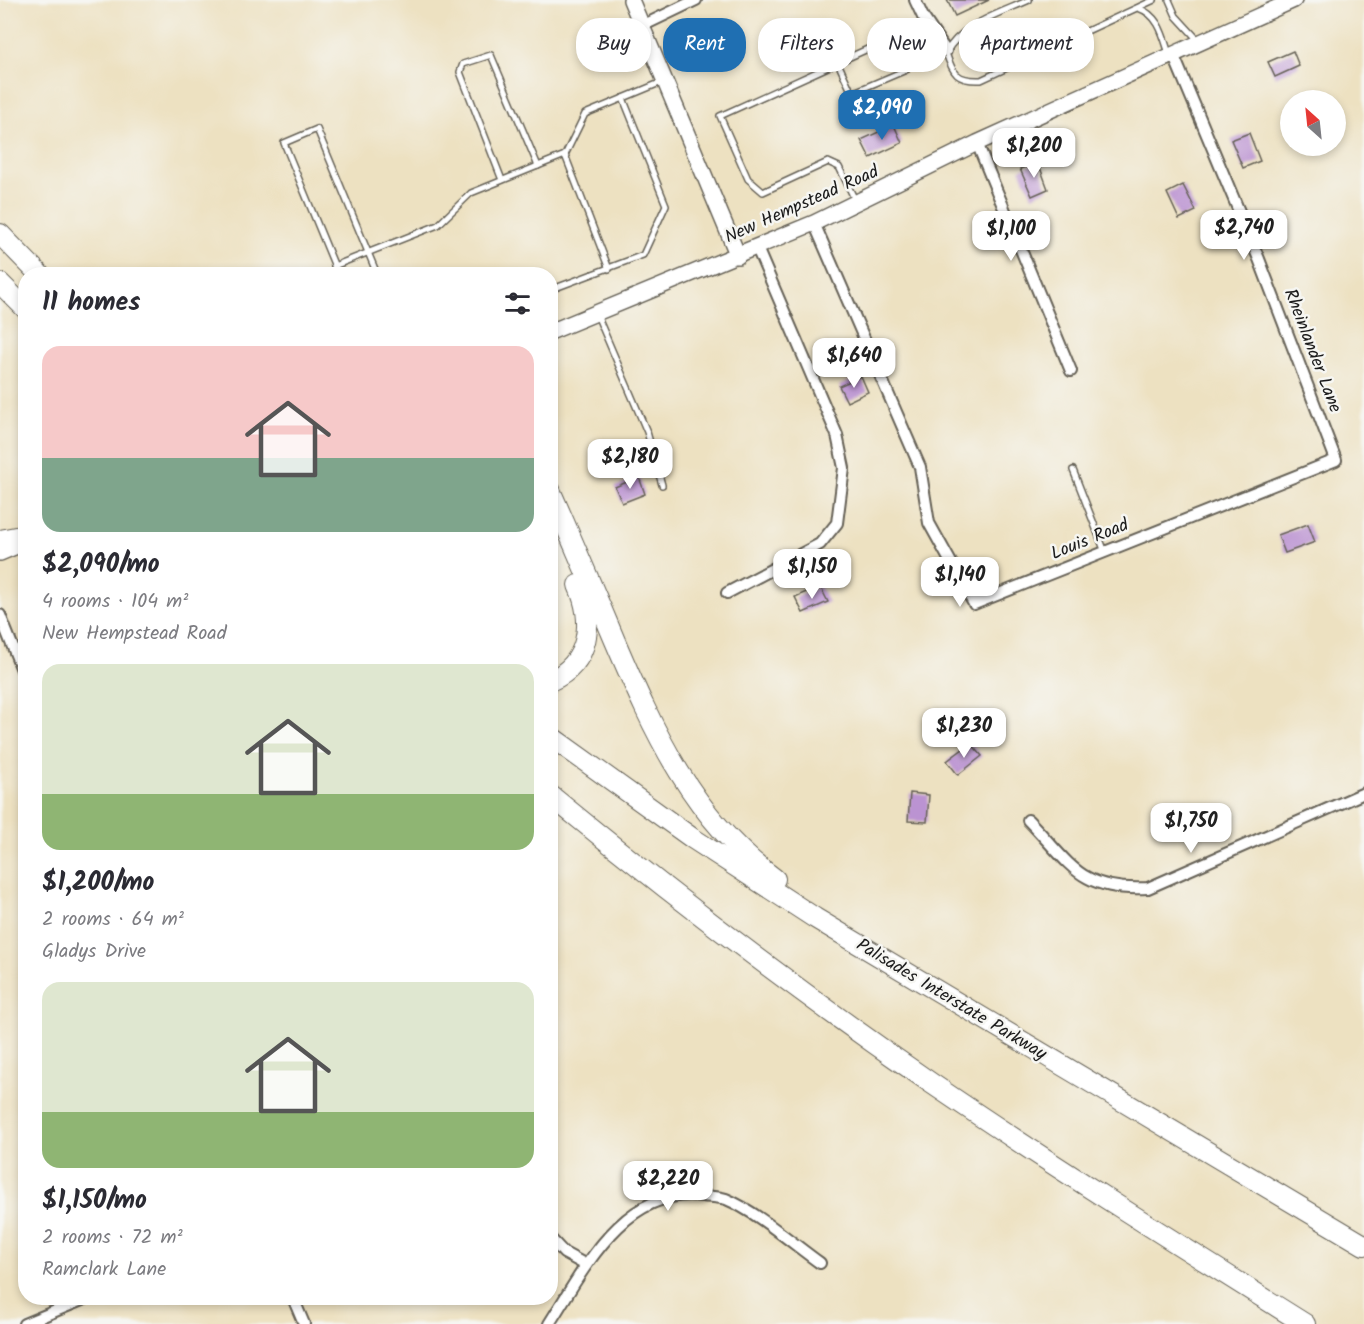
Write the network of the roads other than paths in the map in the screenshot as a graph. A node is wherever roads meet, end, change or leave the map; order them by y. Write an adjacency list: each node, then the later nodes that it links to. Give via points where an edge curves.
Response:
1 (632, 0): 9 (street)
2 (696, 0): 11 (street)
3 (915, 0): 10 (street)
4 (1029, 0): 14 (lane, via 964,30)
5 (1154, 0): 8 (lane)
6 (1169, 0): 12 (lane, via 1176,16)
7 (1294, 0): 12 (street, New Hempstead Road)
8 (1138, 8): 15 (lane, via 981,80 965,81 955,74); 16 (lane, via 1157,21)
9 (639, 18)
10 (923, 18)
11 (651, 22)
12 (1200, 42): 16 (street, New Hempstead Road)
13 (651, 48): 19 (street)
14 (947, 49)
15 (947, 54)
16 (1171, 55): 21 (street, New Hempstead Road); 43 (street, Rheinlander Lane, via 1259,259)
17 (838, 63): 17 (lane, via 883,42 894,44 906,70 852,93)
18 (818, 72): 25 (lane, via 720,116 748,179 763,192 828,162 838,166)
19 (665, 81): 20 (lane); 30 (street)
20 (623, 99): 22 (lane, via 585,114); 34 (lane, via 666,205 643,255)
21 (977, 143): 25 (street, New Hempstead Road); 42 (street)
22 (565, 155): 23 (lane); 34 (lane)
23 (538, 166): 24 (lane); 24 (lane, via 492,55 463,64 460,72)
24 (502, 180): 29 (lane, via 471,193 438,225)
25 (857, 202): 26 (street, New Hempstead Road)
26 (814, 223): 28 (street, New Hempstead Road); 51 (street, Louis Road, via 920,467 929,523 974,604)
27 (0, 234): 32 (highway)
28 (757, 248): 30 (street, New Hempstead Road); 53 (street, via 837,435 844,468 837,523 820,544)
29 (369, 253): 31 (lane); 31 (lane, via 317,129 284,143); 33 (lane)
30 (738, 256): 40 (street, New Hempstead Road)
31 (334, 266)
32 (32, 267)
33 (374, 267)
34 (609, 270): 36 (lane)
35 (0, 283): 38 (highway)
36 (558, 287)
37 (0, 296): 39 (highway)
38 (18, 301)
39 (18, 312)
40 (597, 314): 41 (street, New Hempstead Road); 45 (lane, via 647,432)
41 (558, 329)
42 (1071, 371)
43 (1336, 460): 51 (street, Louis Road)
44 (1073, 470): 51 (lane)
45 (662, 485)
46 (558, 509): 61 (highway, via 649,719 696,799 725,835 760,868)
47 (18, 537): 48 (highway)
48 (0, 540)
49 (558, 540): 56 (highway, via 586,604 589,622 580,655)
50 (18, 545): 52 (street)
51 (1105, 552)
52 (0, 553)
53 (727, 593)
54 (0, 615): 55 (street)
55 (18, 660)
56 (558, 676)
57 (558, 741): 61 (highway, Palisades Interstate Parkway, via 732,865)
58 (1364, 793): 60 (street, via 1148,888 1122,890 1102,886 1078,873)
59 (558, 801): 71 (highway, via 696,912 883,1049 1027,1147)
60 (1028, 820)
61 (896, 968): 62 (highway, Palisades Interstate Parkway)
62 (1364, 1245)
63 (558, 1247): 65 (street)
64 (820, 1263): 65 (street, via 724,1199 693,1194 668,1197 640,1208 620,1223)
65 (586, 1265): 70 (street)
66 (70, 1305): 68 (street)
67 (296, 1305): 69 (street)
68 (24, 1324)
69 (304, 1324)
70 (549, 1324)
71 (1305, 1324)

